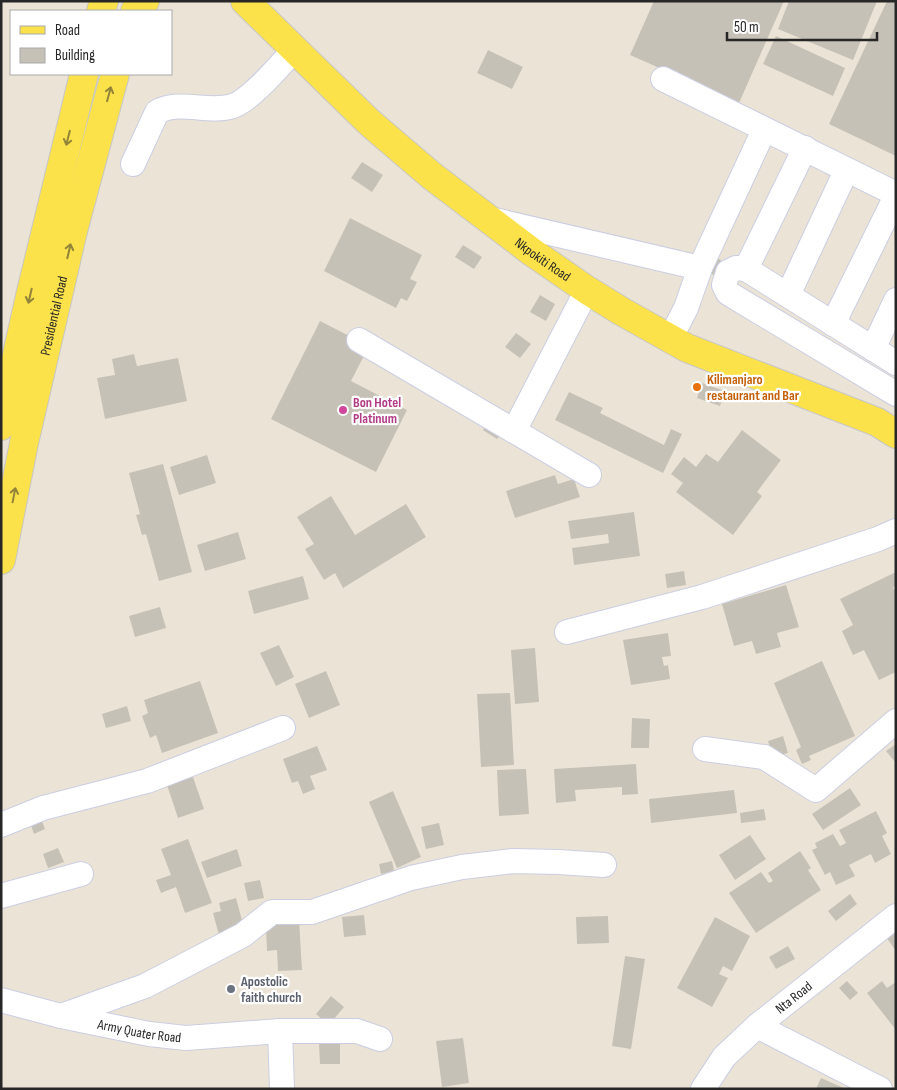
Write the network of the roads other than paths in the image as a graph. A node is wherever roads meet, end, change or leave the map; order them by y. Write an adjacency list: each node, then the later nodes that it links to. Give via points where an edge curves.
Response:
1 (145, 1): 3 (main road)
2 (248, 2): 4 (main road, Nkpokiti Road)
3 (136, 10)
4 (295, 49): 10 (street, via 246,98 232,106 174,106 157,112); 13 (main road, Nkpokiti Road, via 370,123)
5 (84, 75): 25 (main road, Presidential Road, one-way to 25)
6 (114, 75): 30 (main road, Presidential Road, one-way to 6, via 24,443 73,231)
7 (664, 78): 8 (street)
8 (764, 130): 9 (street); 14 (street)
9 (805, 148): 11 (street); 15 (street)
10 (133, 164)
11 (846, 171): 12 (street); 17 (street)
12 (896, 195): 19 (street)
13 (488, 218): 14 (street); 16 (main road, Nkpokiti Road)
14 (700, 268): 20 (street, via 686,308)
15 (746, 269): 17 (street); 24 (street, via 736,268 728,272 724,285 728,293)
16 (587, 290): 20 (main road, Nkpokiti Road); 26 (street)
17 (788, 295): 19 (street)
18 (896, 300): 22 (street)
19 (833, 324): 22 (street)
20 (670, 339): 27 (main road, Nkpokiti Road, via 877,422)
21 (359, 340): 26 (street)
22 (873, 349): 23 (street)
23 (896, 363)
24 (896, 394)
25 (2, 423)
26 (514, 431): 28 (street)
27 (896, 434)
28 (589, 475)
29 (896, 531): 31 (street, via 702,597)
30 (1, 560)
31 (567, 632)
32 (896, 721): 34 (street, via 816,790 764,757)
33 (284, 728): 35 (street, via 147,780 43,808)
34 (705, 749)
35 (1, 825)
36 (604, 865): 41 (street, via 513,861 462,867 411,878 312,912 272,912 242,935 145,986)
37 (81, 874): 38 (street)
38 (1, 896)
39 (896, 916): 42 (street, Nta Road)
40 (1, 1000): 41 (street, Army Quater Road)
41 (61, 1016): 43 (street, Army Quater Road, via 186,1038)
42 (757, 1026): 46 (street, Nta Road, via 724,1058); 47 (street)
43 (280, 1031): 44 (street, Army Quater Road, via 357,1031); 45 (street)
44 (380, 1039)
45 (282, 1089)
46 (703, 1089)
47 (880, 1089)

